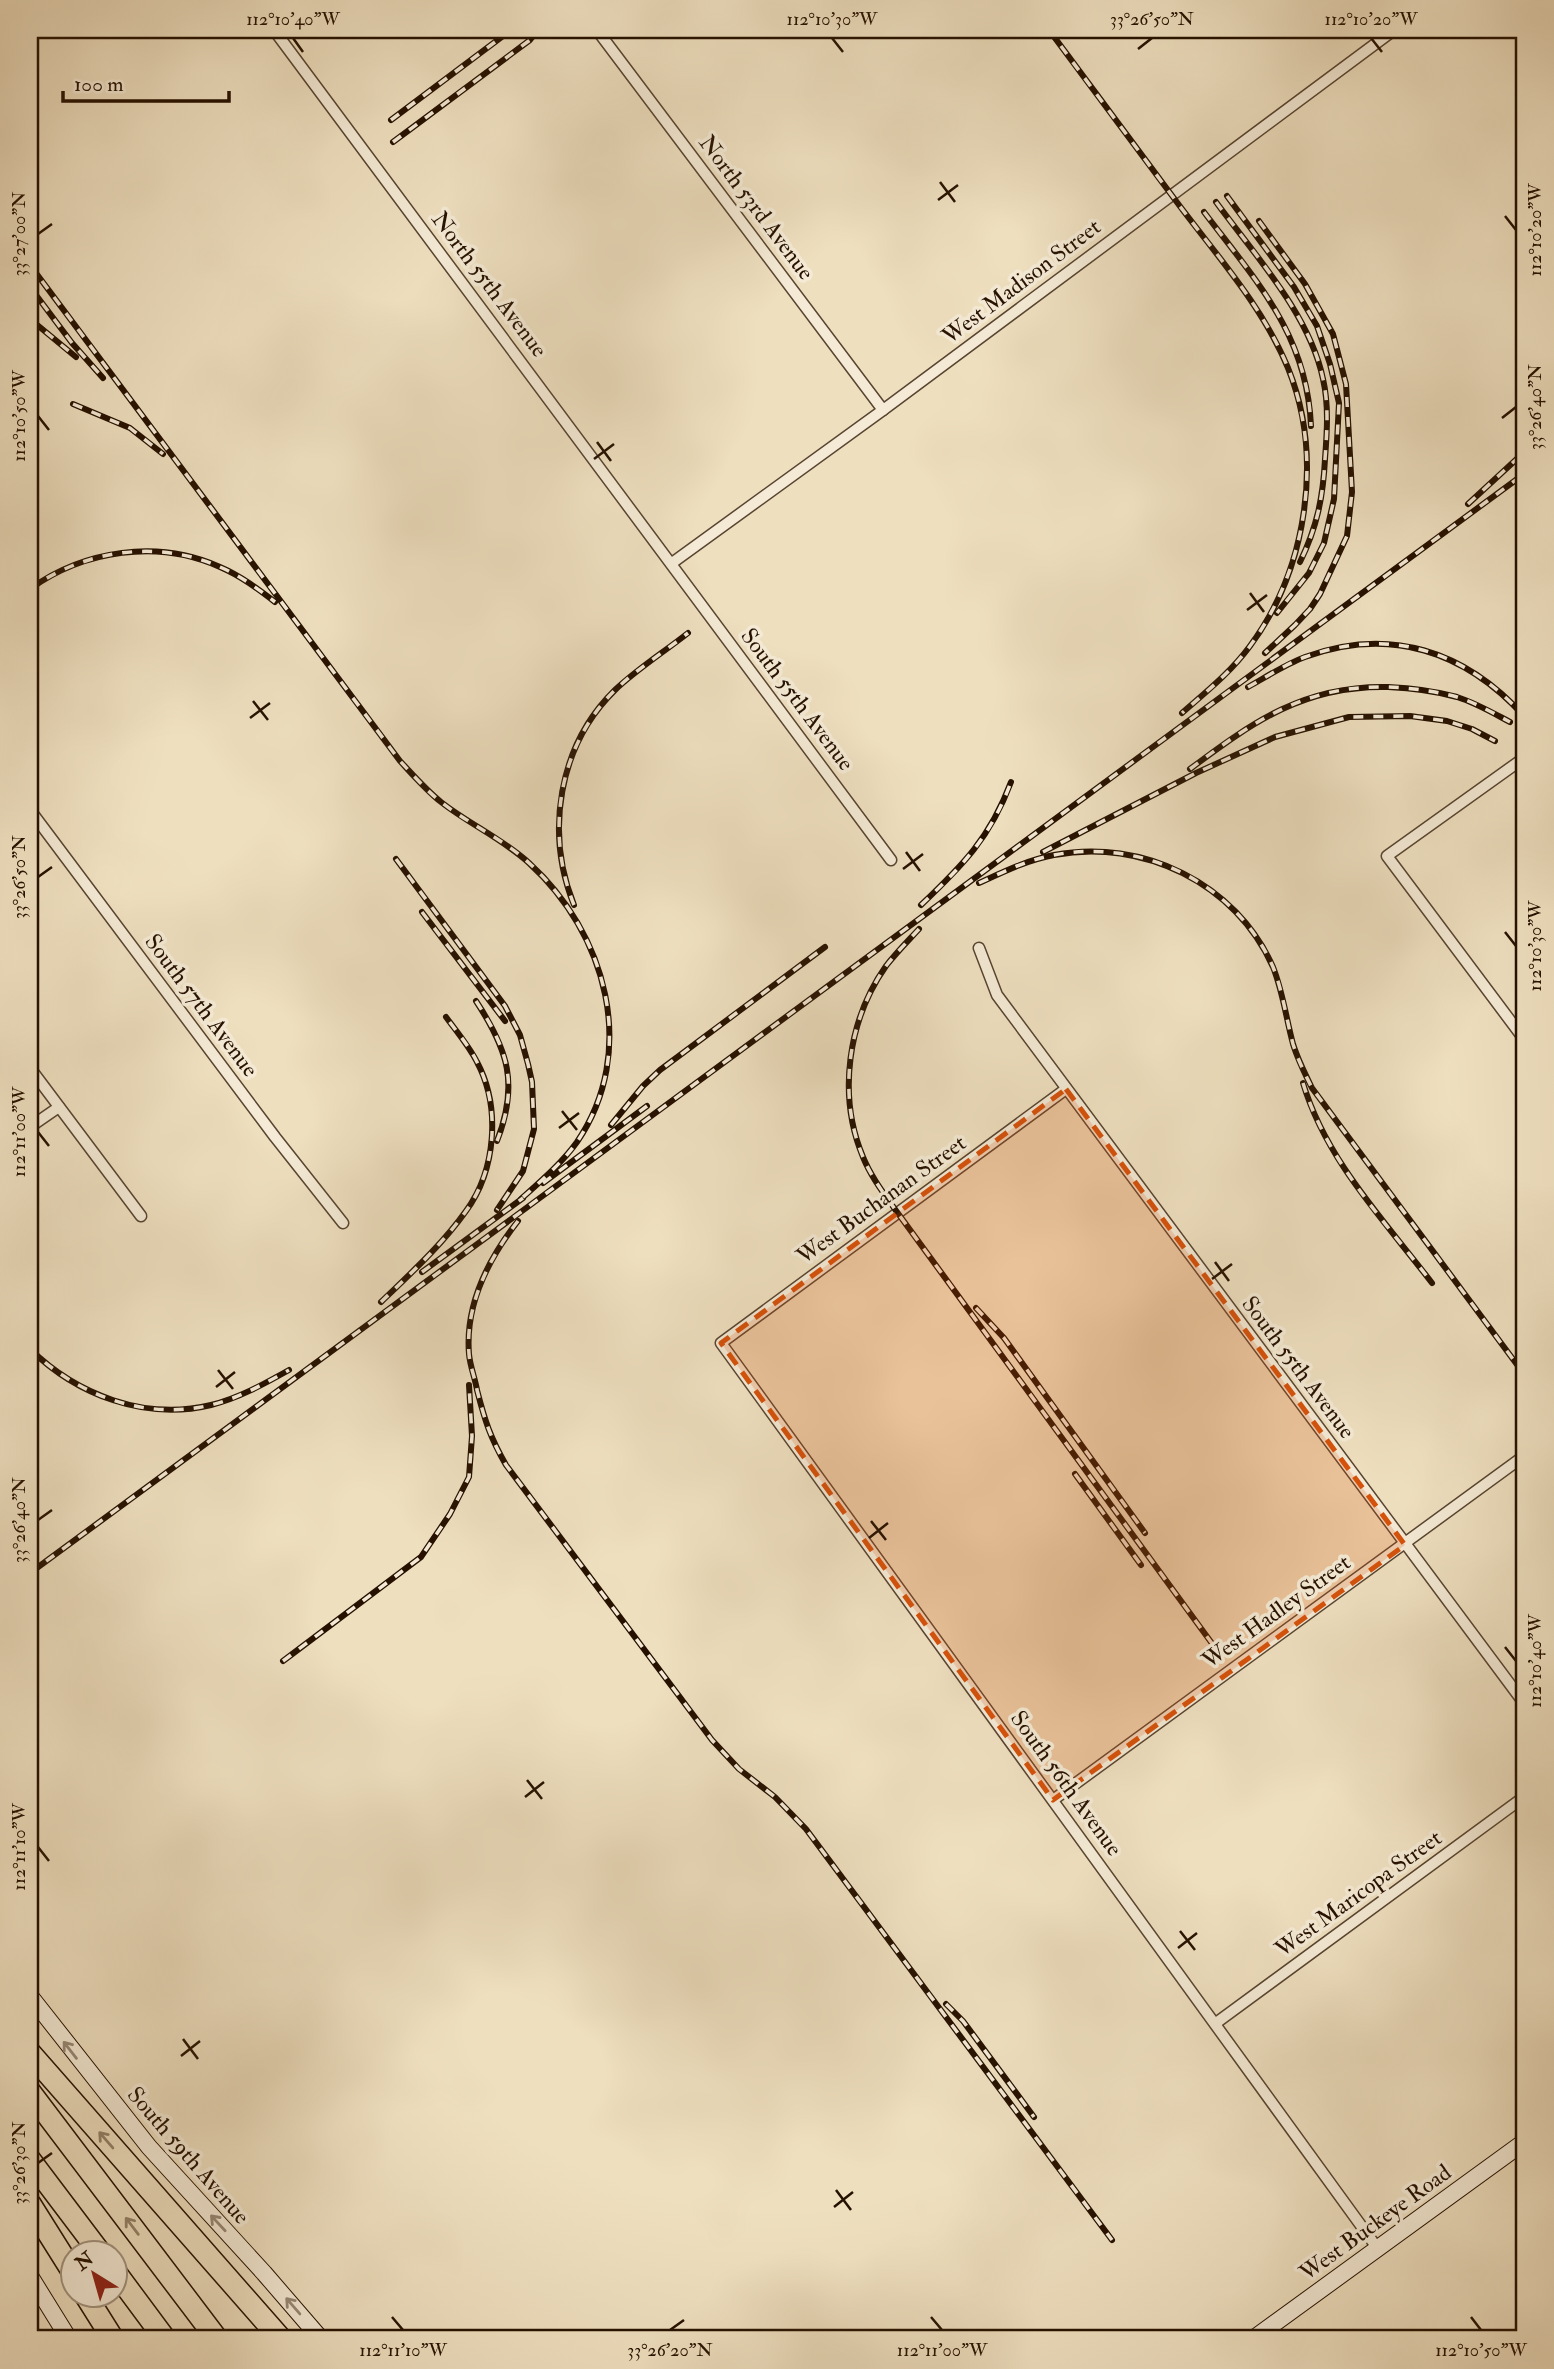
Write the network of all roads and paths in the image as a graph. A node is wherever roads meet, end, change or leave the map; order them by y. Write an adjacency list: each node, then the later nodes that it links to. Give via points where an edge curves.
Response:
1 (274, 30): 5 (street, North 55th Avenue)
2 (597, 30): 4 (street, North 53rd Avenue)
3 (1394, 30): 4 (street, West Madison Street)
4 (883, 410): 5 (street, West Madison Street)
5 (672, 563): 8 (street, South 55th Avenue)
6 (1524, 758): 10 (street, via 1387,856)
7 (30, 810): 16 (street, South 57th Avenue)
8 (891, 860)
9 (979, 947): 12 (street, South 55th Avenue, via 997,995)
10 (1524, 1038)
11 (30, 1068): 13 (street)
12 (1066, 1089): 17 (street, West Buchanan Street); 19 (street, South 55th Avenue)
13 (59, 1107): 14 (street); 15 (street)
14 (30, 1128)
15 (141, 1216)
16 (343, 1223)
17 (721, 1343): 22 (street, South 56th Avenue)
18 (1524, 1457): 19 (street, West Hadley Street)
19 (1405, 1545): 20 (street, South 55th Avenue); 22 (street, West Hadley Street)
20 (1524, 1703)
21 (1524, 1797): 24 (street, West Maricopa Street)
22 (1053, 1800): 24 (street, South 56th Avenue)
23 (30, 1996): 41 (main road, South 59th Avenue, one-way to 23, via 149,2147)
24 (1216, 2024): 31 (street, South 56th Avenue)
25 (30, 2053): 40 (highway, one-way to 25)
26 (30, 2092): 39 (highway, one-way to 26)
27 (1524, 2142): 31 (main road, West Buckeye Road)
28 (30, 2160): 30 (highway)
29 (30, 2204): 32 (highway)
30 (91, 2240)
31 (1378, 2249): 42 (main road, West Buckeye Road)
32 (60, 2252)
33 (30, 2276): 36 (main road)
34 (130, 2292): 38 (highway)
35 (95, 2310): 37 (highway)
36 (69, 2339)
37 (113, 2339)
38 (165, 2339)
39 (217, 2339)
40 (281, 2339)
41 (321, 2339)
42 (1253, 2339)

